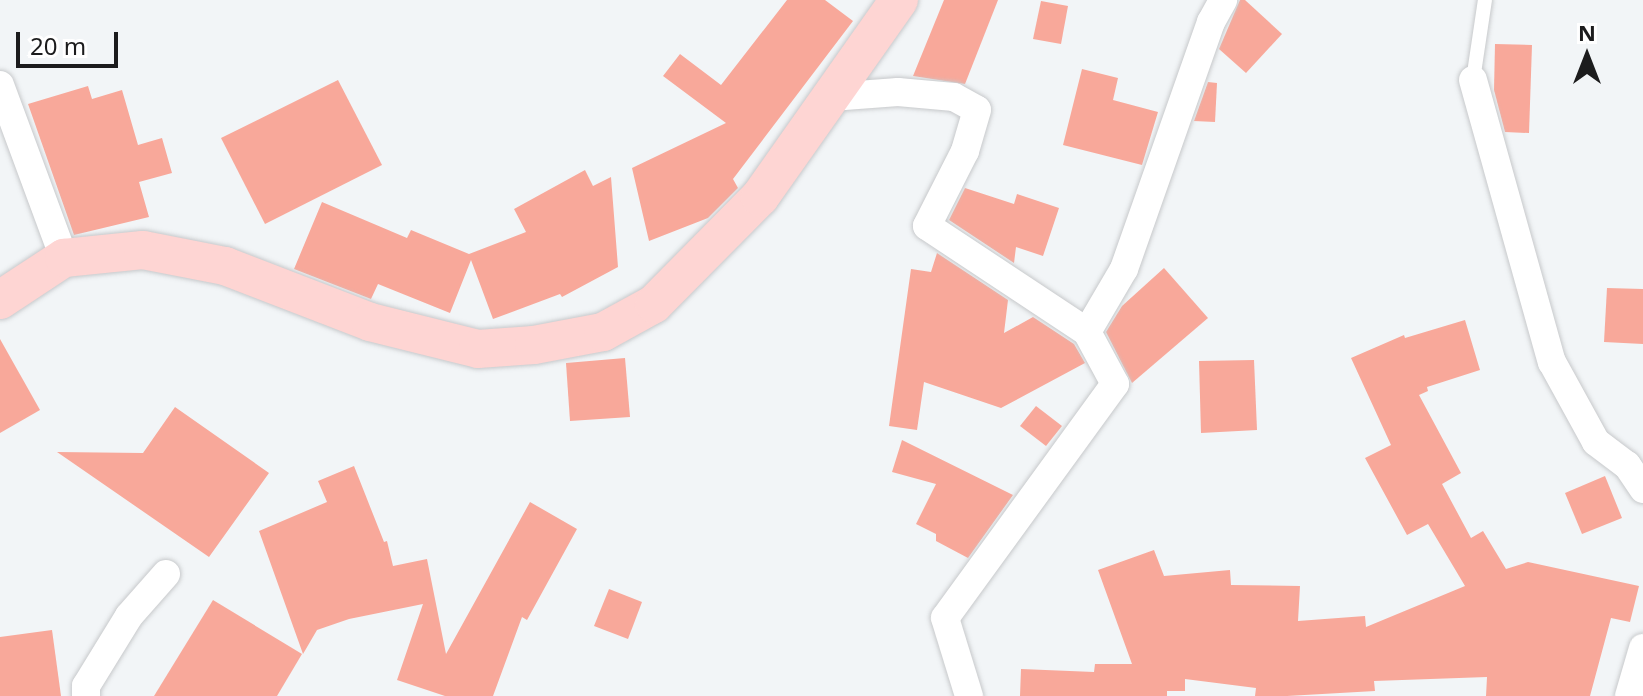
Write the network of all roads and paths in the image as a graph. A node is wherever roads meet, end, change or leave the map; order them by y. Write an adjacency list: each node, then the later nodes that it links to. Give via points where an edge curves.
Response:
1 (899, 0): 6 (main road)
2 (1223, 0): 9 (street, via 1124,269)
3 (1485, 0): 4 (lane)
4 (1473, 80): 10 (street, via 1552,362 1596,442 1627,465)
5 (0, 85): 7 (street)
6 (831, 97): 7 (main road, via 760,197 654,304 603,332 478,349 370,322 212,264 143,250); 9 (street, via 898,92 954,97 977,110 965,151 927,226)
7 (64, 258): 8 (main road)
8 (0, 300)
9 (1087, 332): 14 (street, via 1115,384 945,618)
10 (1643, 489)
11 (166, 574): 13 (street, via 129,616 86,686)
12 (1643, 648): 15 (street)
13 (86, 696)
14 (969, 696)
15 (1629, 696)

